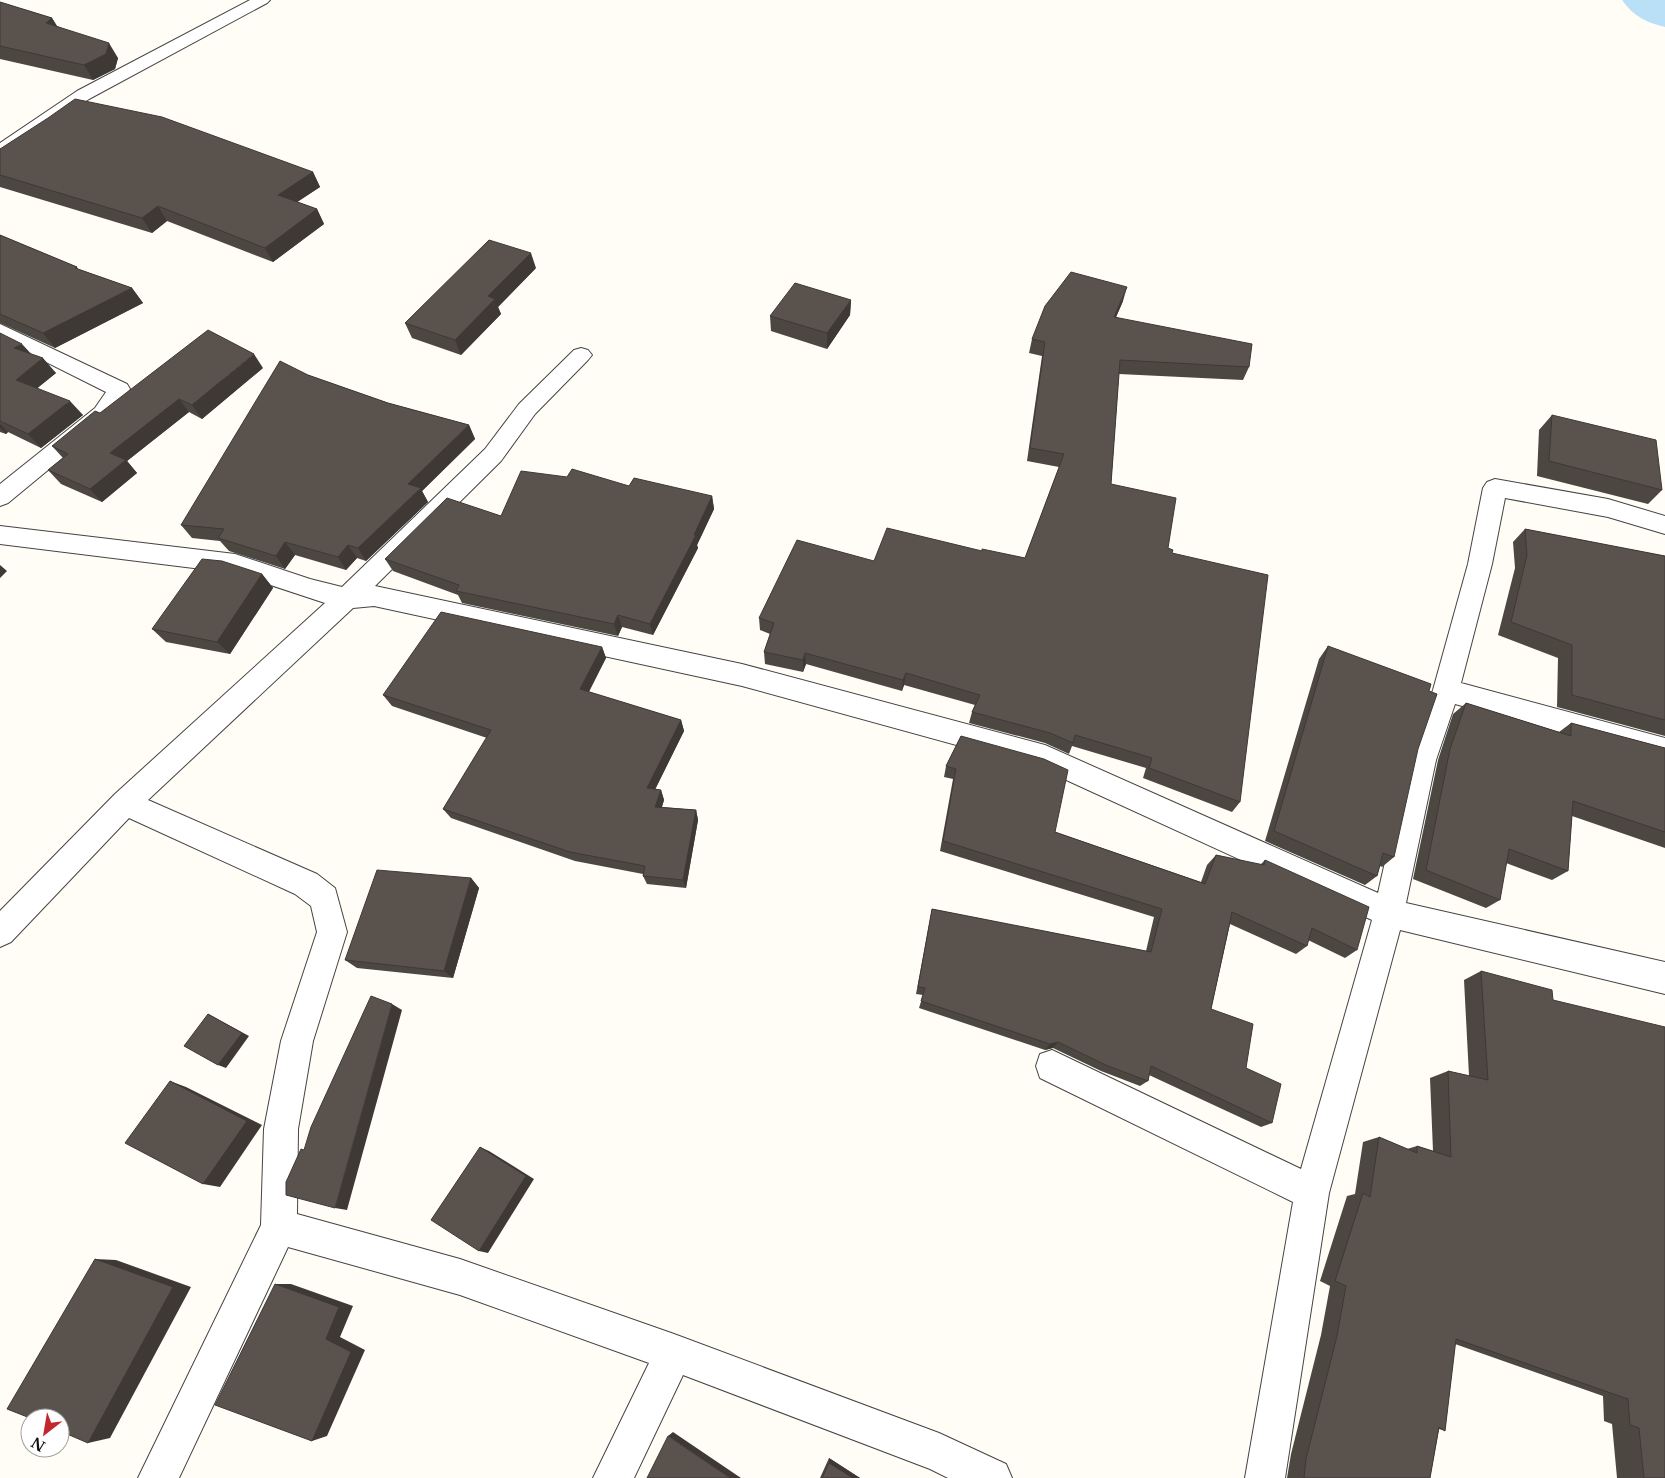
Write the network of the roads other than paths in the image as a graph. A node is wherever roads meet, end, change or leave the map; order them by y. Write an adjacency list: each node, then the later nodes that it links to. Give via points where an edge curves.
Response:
1 (262, 0): 2 (street, via 82,95)
2 (0, 151)
3 (0, 331): 5 (street, via 119,389 103,413)
4 (581, 355): 8 (street, via 527,409 493,455)
5 (0, 497)
6 (1665, 525): 9 (street, via 1608,508 1495,488 1480,564)
7 (0, 536): 8 (street, via 235,564)
8 (347, 598): 11 (street); 12 (street, via 374,596 742,676 1045,757)
9 (1446, 690): 10 (street); 12 (street, via 1422,760)
10 (1665, 750)
11 (125, 802): 13 (street); 17 (street, via 306,884 324,898 332,932 297,1041 281,1129)
12 (1389, 912): 14 (street); 16 (street)
13 (0, 932)
14 (1665, 978)
15 (1052, 1066): 16 (street)
16 (1312, 1193): 22 (street)
17 (279, 1227): 18 (street, via 460,1277); 19 (street)
18 (674, 1353): 20 (street); 21 (street, via 939,1453)
19 (158, 1478)
20 (612, 1478)
21 (992, 1478)
22 (1264, 1478)

